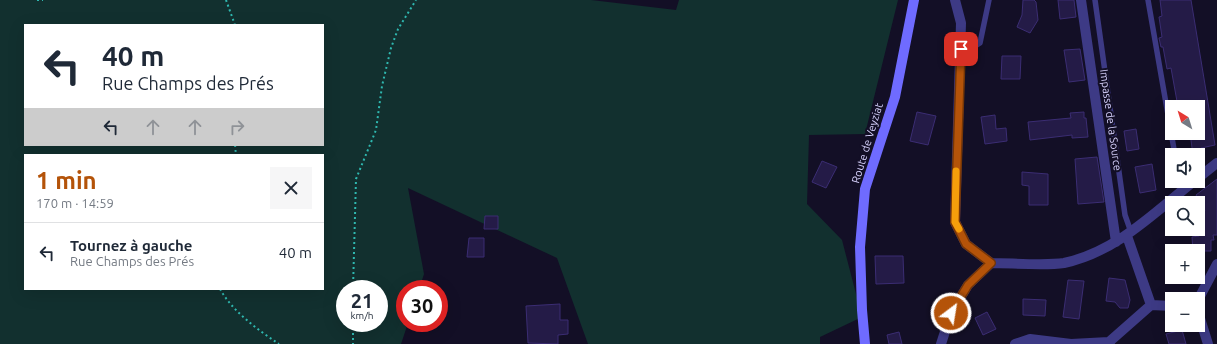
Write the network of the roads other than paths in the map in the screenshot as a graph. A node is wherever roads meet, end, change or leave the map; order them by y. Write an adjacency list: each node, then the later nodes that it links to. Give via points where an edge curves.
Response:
1 (914, 0): 21 (street, Route de Veyziat, via 895,97 865,189 860,247)
2 (954, 0): 7 (street, via 961,23)
3 (989, 0): 7 (lane, via 980,43 972,48)
4 (1081, 0): 13 (street, Impasse de la Source)
5 (1095, 0): 12 (lane)
6 (1148, 0): 8 (lane)
7 (961, 49): 14 (street, via 955,222 966,244)
8 (1174, 148)
9 (1217, 163): 10 (street)
10 (1205, 172)
11 (1179, 188): 12 (street)
12 (1129, 234): 13 (street); 17 (street)
13 (1116, 242): 14 (street, via 1090,256 1063,263)
14 (991, 263): 22 (street, via 968,285 951,313)
15 (1217, 264): 16 (street)
16 (1202, 292)
17 (1151, 305): 18 (street); 20 (street)
18 (1165, 306)
19 (1204, 332): 25 (street)
20 (1110, 343): 24 (street)
21 (865, 344)
22 (941, 344)
23 (1015, 344): 24 (street, via 1030,339)
24 (1071, 344)
25 (1208, 344)

